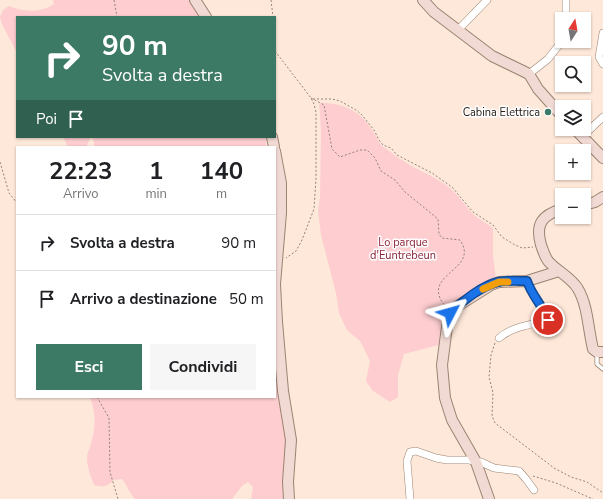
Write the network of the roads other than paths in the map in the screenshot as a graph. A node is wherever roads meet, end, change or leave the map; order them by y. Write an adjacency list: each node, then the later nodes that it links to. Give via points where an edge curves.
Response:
1 (195, 0): 6 (street)
2 (424, 0): 7 (street, via 434,12)
3 (487, 0): 7 (street)
4 (566, 0): 5 (street)
5 (566, 12)
6 (205, 16)
7 (458, 30): 11 (street, via 492,56)
8 (603, 33): 10 (street, via 599,57)
9 (557, 48): 11 (street, via 548,59)
10 (603, 64)
11 (529, 74): 12 (street)
12 (555, 108)
13 (603, 117): 14 (street)
14 (591, 128)
15 (583, 136): 17 (street)
16 (276, 156): 21 (street, via 281,183)
17 (603, 158)
18 (603, 197): 19 (street)
19 (591, 203)
20 (555, 212): 23 (street, via 546,216 538,231 548,260)
21 (276, 266)
22 (276, 266): 32 (street, via 280,361 291,440)
23 (559, 271): 24 (street); 28 (street, via 578,287 593,349)
24 (527, 281): 25 (street); 30 (street, via 499,282 491,285 450,313 442,365 445,398 452,420)
25 (548, 320): 26 (street); 27 (street, via 510,330)
26 (551, 332)
27 (499, 338)
28 (600, 352): 29 (lane, via 597,364)
29 (603, 369)
30 (476, 462): 31 (street, via 494,468 519,471); 33 (street, via 436,458 416,451 410,452 406,461); 34 (street)
31 (534, 490)
32 (289, 499)
33 (410, 499)
34 (489, 499)

